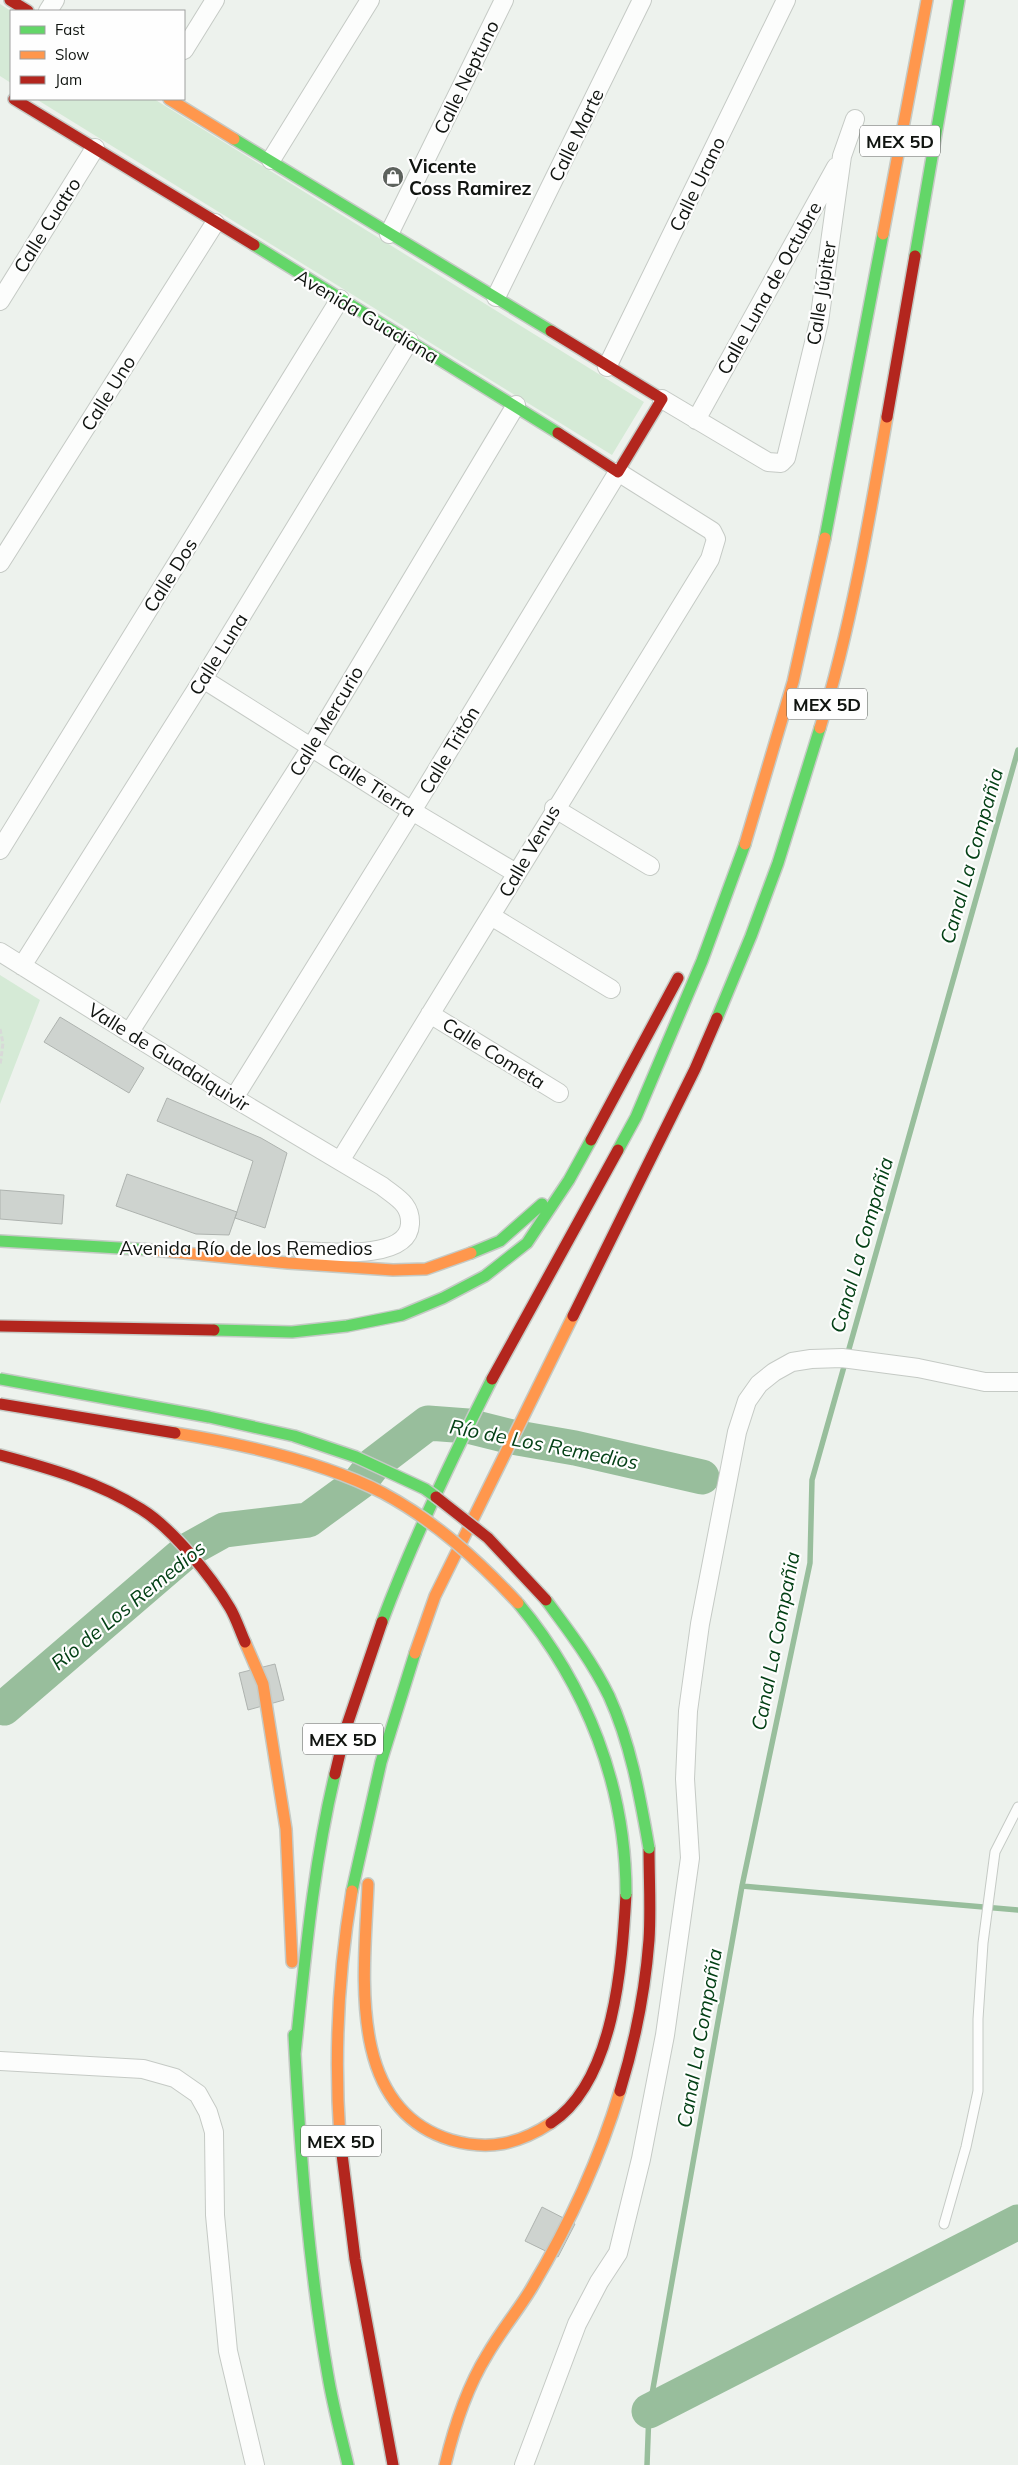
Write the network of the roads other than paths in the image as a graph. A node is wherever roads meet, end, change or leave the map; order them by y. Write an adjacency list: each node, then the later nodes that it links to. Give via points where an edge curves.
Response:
1 (10, 0): 9 (main road)
2 (215, 0): 10 (street)
3 (370, 0): 16 (street)
4 (504, 0): 18 (street, Calle Neptuno)
5 (642, 0): 19 (street, Calle Marte)
6 (786, 0): 23 (street, Calle Urano)
7 (927, 0): 35 (main road, MEX 5D, via 834,500 793,682)
8 (959, 0): 58 (main road, MEX 5D, via 872,505 831,691 778,863 724,1002 666,1130 435,1596 407,1672)
9 (26, 10)
10 (185, 48)
11 (15, 100): 14 (main road, Avenida Guadiana)
12 (171, 100): 16 (main road)
13 (854, 119): 15 (street, Calle Júpiter)
14 (94, 148): 17 (main road, Avenida Guadiana); 21 (street, Calle Cuatro)
15 (842, 156): 26 (street, Calle Luna de Octubre); 26 (street, Calle Júpiter, via 819,322 788,452 781,463 768,462)
16 (271, 160): 18 (main road)
17 (215, 223): 20 (main road, Avenida Guadiana); 29 (street, Calle Uno)
18 (389, 234): 19 (main road)
19 (496, 297): 23 (main road)
20 (340, 299): 22 (main road, Avenida Guadiana); 34 (street, Calle Dos)
21 (0, 301)
22 (409, 340): 25 (main road, Avenida Guadiana); 30 (street, Calle Luna)
23 (607, 367): 24 (main road)
24 (662, 400): 26 (street); 27 (main road, Calle Tritón)
25 (516, 405): 27 (main road, Avenida Guadiana); 31 (street, Calle Mercurio)
26 (696, 420)
27 (618, 472): 28 (street, Avenida Guadiana, via 705,526); 33 (street, Calle Tritón)
28 (716, 539): 32 (street, Calle Venus, via 710,559)
29 (0, 562)
30 (203, 679): 31 (street, Calle Tierra); 41 (street, Calle Luna)
31 (312, 746): 33 (street, Calle Tierra); 45 (street, Calle Mercurio)
32 (554, 808): 36 (street); 37 (street, Calle Venus)
33 (412, 811): 37 (street, Calle Tierra); 47 (street, Calle Tritón)
34 (0, 850)
35 (743, 852): 39 (main road); 59 (main road, MEX 5D, via 702,961 636,1118 460,1442 396,1584 366,1664 346,1728 324,1819)
36 (650, 866)
37 (516, 873): 38 (street, Calle Venus)
38 (491, 916): 43 (street); 44 (street, Calle Venus)
39 (693, 949)
40 (0, 952): 41 (street, Valle de Guadalquivir)
41 (22, 966): 45 (street, Valle de Guadalquivir)
42 (684, 966): 49 (main road)
43 (611, 989)
44 (430, 1014): 46 (street, Calle Cometa); 48 (street, Calle Venus)
45 (129, 1033): 47 (street, Valle de Guadalquivir)
46 (559, 1093)
47 (234, 1098): 48 (street, Valle de Guadalquivir)
48 (340, 1161): 51 (street, Avenida Río de los Remedios, via 402,1201 410,1214 410,1230 403,1240 387,1248 367,1252)
49 (569, 1180): 51 (main road, via 500,1241 426,1269 288,1263); 52 (main road, via 526,1243 485,1276 402,1315 292,1332)
50 (0, 1241): 51 (main road, Avenida Río de los Remedios)
51 (153, 1250)
52 (0, 1326)
53 (0, 1379): 65 (main road, bridge, via 209,1416 294,1436 356,1457 425,1489 495,1546 543,1595 587,1656 609,1697 639,1792 649,1848 649,1939 640,2011 629,2063 592,2170 538,2278 479,2369 452,2432)
54 (1018, 1382): 66 (street, via 985,1382 918,1368 842,1358 792,1362 758,1384 747,1401 737,1432 700,1624 688,1711 685,1778 690,1858 665,2035 641,2159 618,2254 577,2324)
55 (0, 1404): 58 (main road, bridge, via 208,1438 284,1455 360,1482 429,1520 485,1566 544,1632 571,1676 594,1725 614,1786 624,1845 626,1894 619,1977 596,2059 578,2097 542,2131 511,2144 478,2147 443,2140 412,2121 389,2094 373,2059 366,2024)
56 (0, 1455): 59 (main road, via 47,1467 98,1486 143,1510 188,1550 230,1608 263,1684 286,1829)
57 (1018, 1807): 61 (lane, via 996,1852 978,2018 978,2091)
58 (369, 1815): 64 (main road, MEX 5D, via 349,1909 337,2068 345,2192 354,2261)
59 (295, 2054): 63 (main road, MEX 5D, via 303,2189 312,2262 326,2366)
60 (0, 2061): 62 (street, via 143,2070 175,2078 198,2094 214,2132 215,2215 228,2351)
61 (944, 2224)
62 (255, 2465)
63 (348, 2465)
64 (394, 2465)
65 (446, 2465)
66 (524, 2465)

